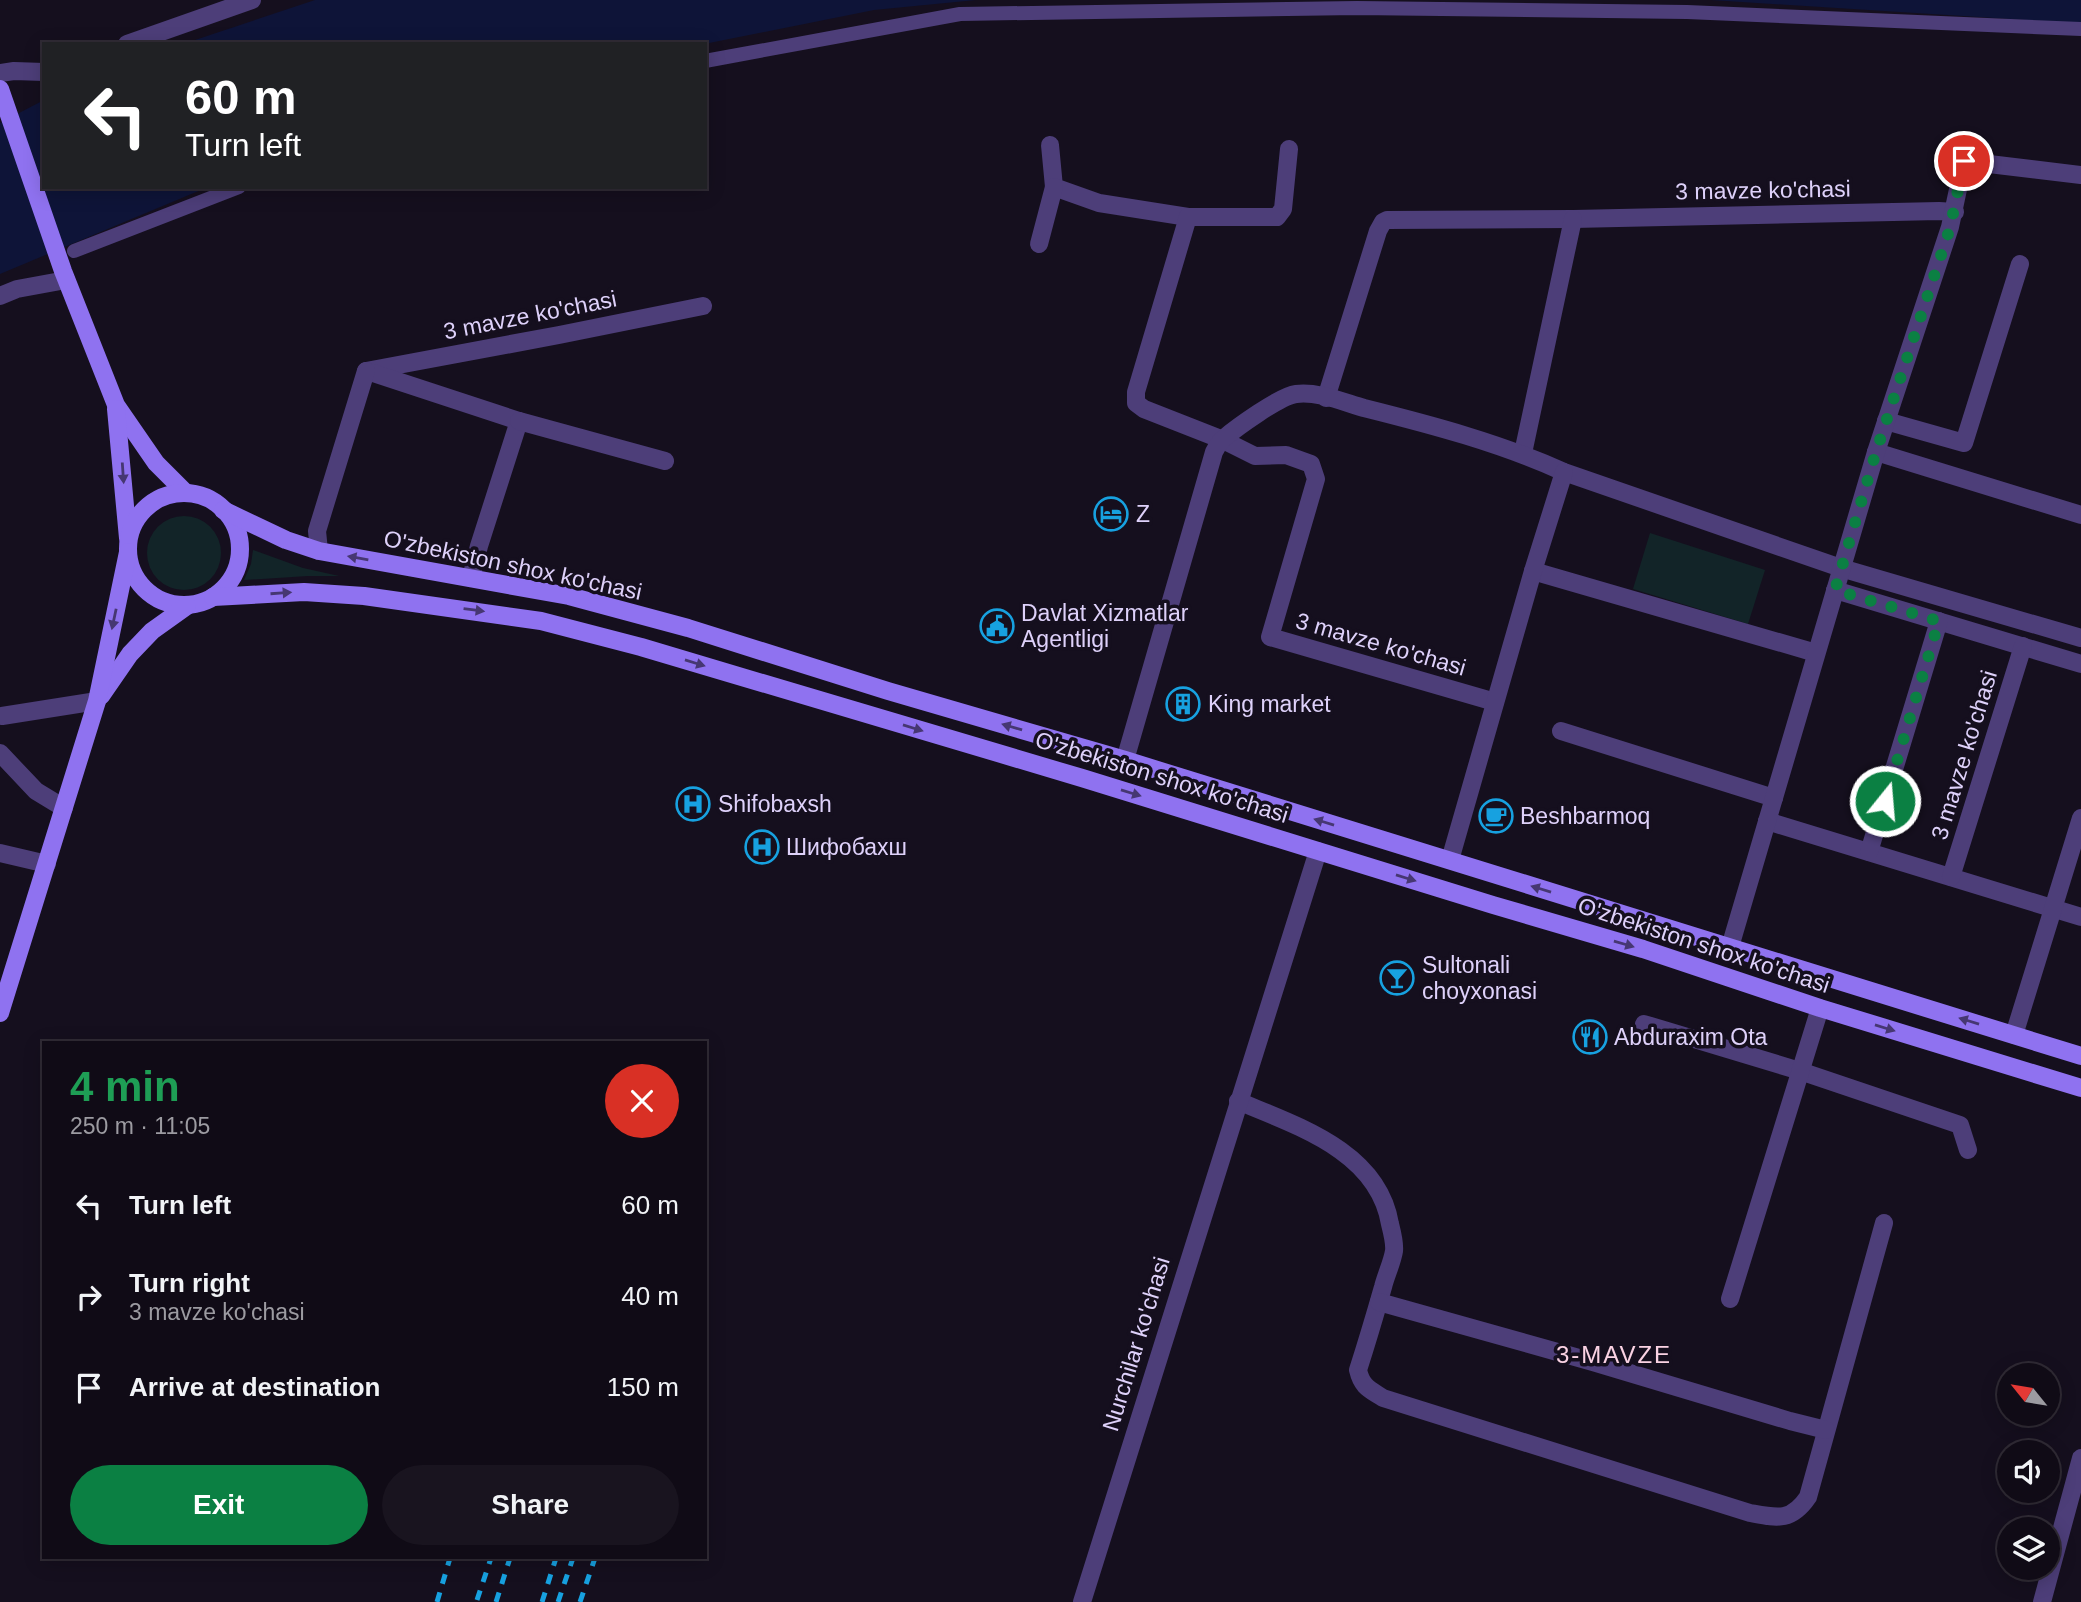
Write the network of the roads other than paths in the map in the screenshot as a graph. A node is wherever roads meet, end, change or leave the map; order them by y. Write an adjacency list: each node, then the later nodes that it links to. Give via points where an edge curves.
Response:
1 (252, 0): 3 (street)
2 (2081, 29): 4 (street, via 1687,12 1357,8 974,14)
3 (133, 42)
4 (707, 61)
5 (42, 72): 6 (street)
6 (0, 73)
7 (1, 92): 19 (main road)
8 (1050, 145): 11 (street)
9 (1289, 149): 14 (street, via 1283,209 1277,217)
10 (2081, 175): 13 (street, via 1964,161)
11 (1054, 187): 14 (street, via 1099,203); 16 (street)
12 (234, 189): 17 (street)
13 (1955, 212): 15 (street, 3 mavze ko'chasi); 26 (street)
14 (1188, 217): 27 (street, 3 mavze ko'chasi, via 1135,398 1144,410)
15 (1573, 219): 23 (street, 3 mavze ko'chasi, via 1383,222); 29 (street)
16 (1039, 244)
17 (74, 251)
18 (2020, 264): 26 (street, via 1964,443)
19 (65, 276): 20 (street); 24 (main road)
20 (0, 296)
21 (703, 306): 22 (street, 3 mavze ko'chasi)
22 (366, 371): 25 (street); 36 (street, via 317,531)
23 (1326, 398): 27 (street, via 1289,395); 29 (street)
24 (116, 405): 32 (main road, via 156,463); 35 (main road, one-way to 35)
25 (519, 421): 30 (street); 39 (street)
26 (1886, 421): 28 (street)
27 (1223, 440): 49 (street, 3 mavze ko'chasi, via 1255,456 1286,455 1311,464 1316,480 1270,638); 53 (street, via 1210,462)
28 (1876, 452): 34 (street); 37 (street)
29 (1523, 453): 31 (street)
30 (665, 461)
31 (1564, 472): 37 (street); 38 (street)
32 (186, 493): 33 (main road, via 207,498); 35 (main road, via 166,496 148,507 135,523)
33 (223, 510): 36 (main road, O'zbekiston shox ko'chasi); 41 (main road, via 235,526 239,556 228,584)
34 (2081, 515)
35 (128, 547): 42 (main road, via 131,569 140,585 153,597); 48 (main road, one-way to 48)
36 (319, 551): 39 (main road, O'zbekiston shox ko'chasi, one-way to 36)
37 (1841, 569): 40 (street); 44 (street)
38 (1533, 572): 46 (street); 49 (street)
39 (471, 578): 53 (main road, O'zbekiston shox ko'chasi, one-way to 39, via 688,628 569,596)
40 (1835, 590): 43 (street); 46 (street)
41 (213, 597): 42 (main road); 58 (main road, O'zbekiston shox ko'chasi, one-way to 58, via 304,592 365,596 541,621 642,647)
42 (187, 606): 48 (main road, via 130,653)
43 (1939, 621): 45 (street); 59 (street)
44 (2080, 632)
45 (2023, 646): 47 (street); 63 (street, 3 mavze ko'chasi)
46 (1816, 653): 54 (street)
47 (2081, 664)
48 (97, 701): 50 (street); 55 (main road)
49 (1495, 702): 61 (street)
50 (2, 716)
51 (1561, 731): 54 (street)
52 (0, 753): 55 (street, via 36,791)
53 (1125, 760): 61 (main road, O'zbekiston shox ko'chasi, one-way to 53)
54 (1774, 797): 57 (street)
55 (64, 808): 62 (main road)
56 (2081, 818): 64 (street)
57 (1767, 821): 59 (street, 3 mavze ko'chasi); 66 (street)
58 (1318, 850): 67 (main road, O'zbekiston shox ko'chasi, one-way to 67); 74 (street, Nurchilar ko'chasi)
59 (1869, 852): 63 (street, 3 mavze ko'chasi)
60 (0, 853): 62 (street)
61 (1450, 860): 66 (main road, O'zbekiston shox ko'chasi, one-way to 61)
62 (47, 864): 68 (main road)
63 (1951, 877): 64 (street, 3 mavze ko'chasi)
64 (2053, 908): 65 (street, 3 mavze ko'chasi); 70 (street)
65 (2081, 917)
66 (1730, 947): 70 (main road, O'zbekiston shox ko'chasi, one-way to 66)
67 (1820, 1008): 72 (street); 73 (main road, O'zbekiston shox ko'chasi, one-way to 73)
68 (0, 1013)
69 (1644, 1024): 72 (street)
70 (2014, 1035): 71 (main road, O'zbekiston shox ko'chasi)
71 (2081, 1056)
72 (1800, 1071): 75 (street, via 1960,1125); 77 (street)
73 (2081, 1088)
74 (1238, 1101): 78 (street, via 1332,1145 1376,1187 1387,1210 1394,1249); 82 (street, Nurchilar ko'chasi)
75 (1968, 1150)
76 (1884, 1223): 79 (street)
77 (1730, 1299)
78 (1379, 1302): 79 (street); 79 (street, via 1358,1370 1361,1382 1383,1398 1750,1513 1777,1518 1801,1507 1808,1497)
79 (1826, 1430)
80 (2081, 1458): 81 (street)
81 (2073, 1519): 83 (street)
82 (1082, 1602)
83 (2042, 1602)

